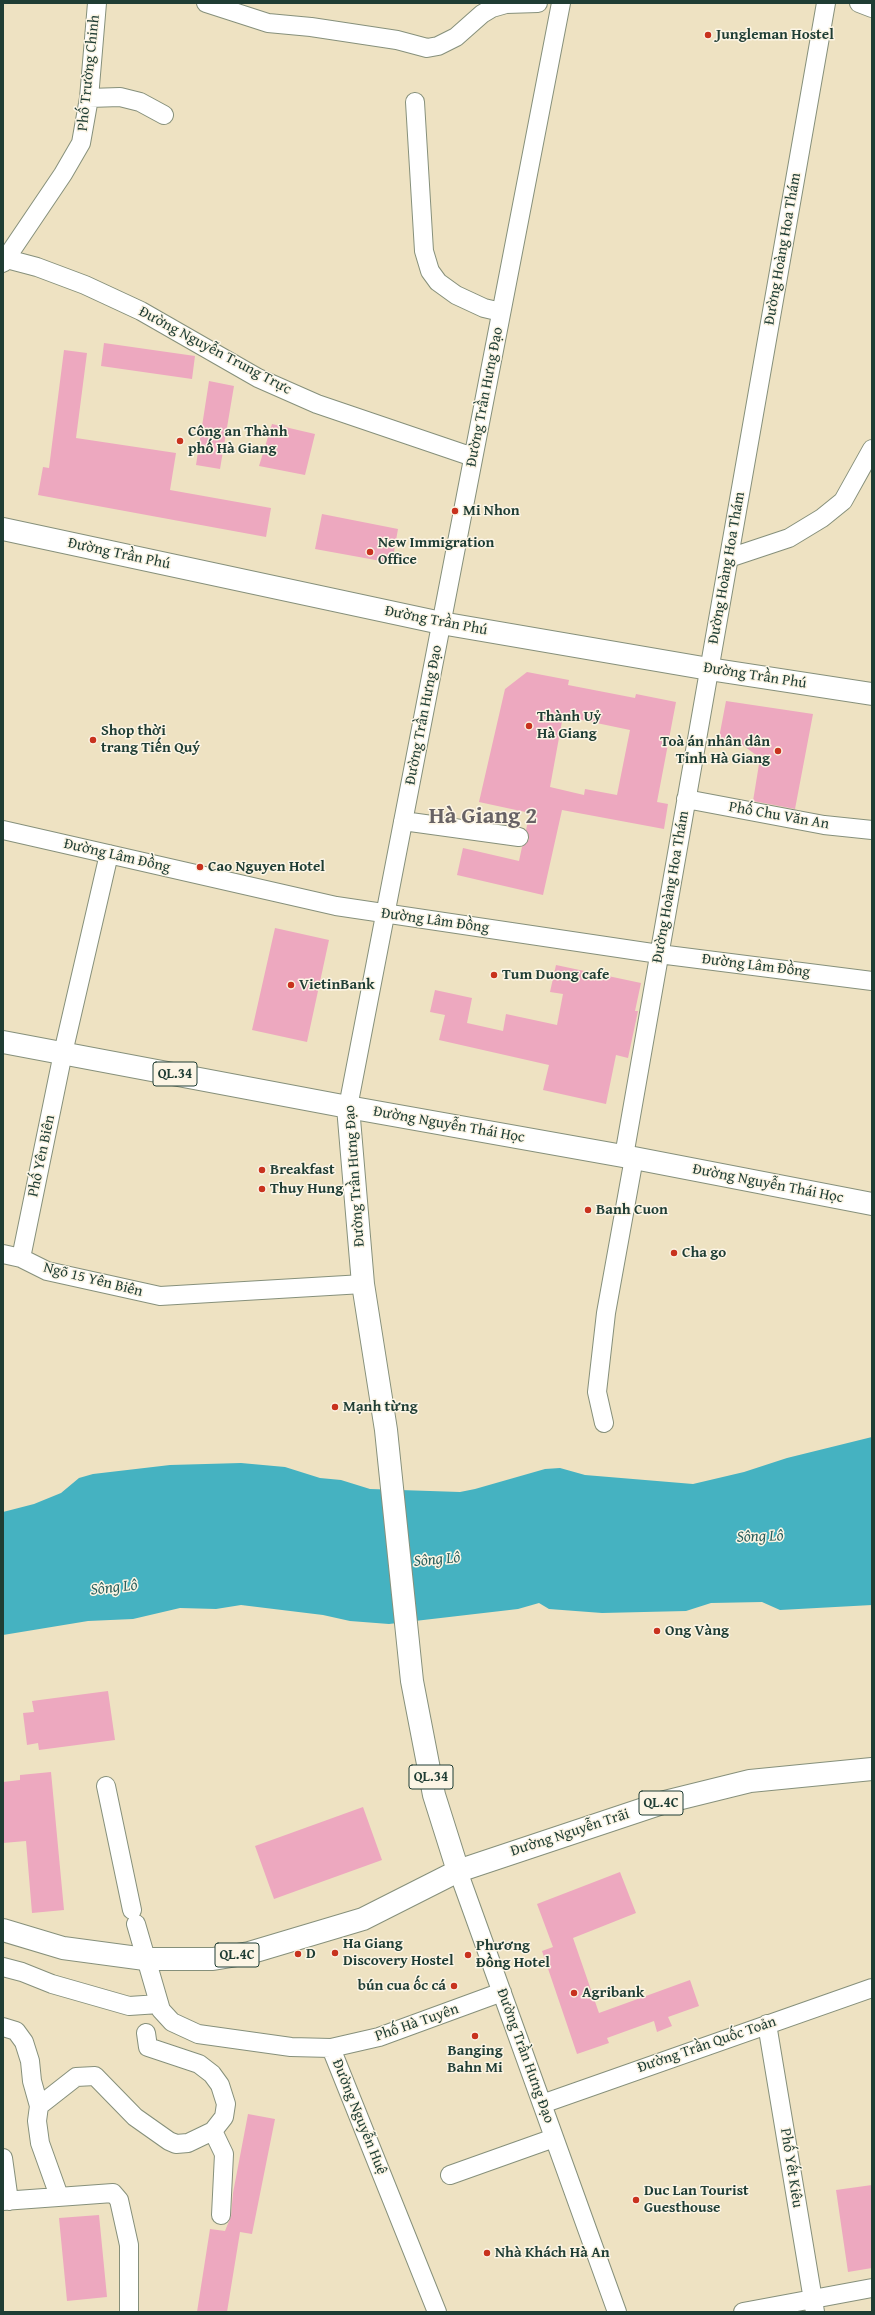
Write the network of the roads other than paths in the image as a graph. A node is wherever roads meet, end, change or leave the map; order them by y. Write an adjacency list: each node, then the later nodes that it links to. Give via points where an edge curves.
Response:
1 (97, 3): 8 (street, Phố Trường Chinh)
2 (206, 3): 3 (street, via 268,23 397,40 427,48 438,46 456,37 492,8 506,4)
3 (538, 3)
4 (561, 3): 12 (street, Đường Trần Hưng Đạo)
5 (826, 3): 16 (street, Đường Hoàng Hoa Thám)
6 (859, 3): 7 (street)
7 (872, 8)
8 (89, 98): 10 (street, via 120,97 140,102); 11 (street, Phố Trường Chinh, via 81,143 63,174)
9 (415, 102): 12 (street, via 424,251 430,271 438,282 456,295 484,308)
10 (164, 115)
11 (4, 260): 14 (street, Đường Nguyễn Trung Trực, via 37,267 85,285 141,311 258,378 317,404)
12 (501, 312): 14 (street, Đường Trần Hưng Đạo)
13 (872, 449): 16 (street, via 843,501 822,518 789,538)
14 (473, 457): 17 (street, Đường Trần Hưng Đạo)
15 (3, 529): 17 (main road, Đường Trần Phú)
16 (728, 558): 18 (street, Đường Hoàng Hoa Thám)
17 (441, 623): 18 (main road, Đường Trần Phú); 21 (street, Đường Trần Hưng Đạo)
18 (709, 670): 19 (main road, Đường Trần Phú); 20 (street, Đường Hoàng Hoa Thám)
19 (872, 694)
20 (686, 799): 23 (street, Phố Chu Văn An, via 824,825); 27 (street, Đường Hoàng Hoa Thám)
21 (403, 820): 24 (street); 26 (street, Đường Trần Hưng Đạo)
22 (3, 830): 25 (street, Đường Lâm Đồng)
23 (872, 830)
24 (519, 837)
25 (109, 854): 26 (street, Đường Lâm Đồng, via 336,906); 30 (street, Phố Yên Biên)
26 (385, 913): 27 (street, Đường Lâm Đồng); 31 (street, Đường Trần Hưng Đạo)
27 (659, 954): 28 (street, Đường Lâm Đồng); 32 (street, Đường Hoàng Hoa Thám)
28 (872, 981)
29 (3, 1042): 30 (main road, Đường Nguyễn Thái Học / QL.34)
30 (63, 1053): 31 (main road, Đường Nguyễn Thái Học / QL.34); 35 (street, Phố Yên Biên)
31 (348, 1107): 32 (main road, Đường Nguyễn Thái Học); 36 (main road, Đường Trần Hưng Đạo / QL.34)
32 (629, 1157): 33 (main road, Đường Nguyễn Thái Học); 37 (street, Đường Hoàng Hoa Thám, via 597,1392)
33 (872, 1204)
34 (3, 1254): 35 (street, Ngõ 15 Yên Biên)
35 (21, 1258): 36 (street, Ngõ 15 Yên Biên, via 47,1272 160,1296)
36 (363, 1284): 40 (main road, Đường Trần Hưng Đạo / QL.34, via 386,1430 412,1681 434,1795)
37 (604, 1423)
38 (872, 1770): 40 (main road, Đường Nguyễn Trãi / QL.4C, via 742,1783 665,1802)
39 (106, 1786): 42 (street, Đường Nguyễn Huệ)
40 (458, 1871): 42 (main road, QL.4C, via 363,1920 257,1951 213,1959); 45 (street, Đường Trần Hưng Đạo)
41 (3, 1930): 42 (main road, QL.4C, via 63,1948)
42 (145, 1959): 46 (street, Đường Nguyễn Huệ)
43 (3, 1966): 46 (street, via 52,1984 129,2006)
44 (872, 1988): 47 (street, Đường Trần Quốc Toản)
45 (502, 1992): 49 (street, Phố Hà Tuyên, via 380,2038); 50 (street, Đường Trần Hưng Đạo)
46 (154, 2018): 49 (street, Đường Nguyễn Huệ, via 172,2022 198,2034 291,2047); 52 (street, via 148,2047 199,2064 212,2074 220,2086 226,2104 224,2117)
47 (767, 2024): 50 (street, Đường Trần Quốc Toản); 60 (street, Phố Yết Kiêu)
48 (3, 2027): 51 (street, via 16,2031 24,2042)
49 (331, 2048): 62 (street, Đường Nguyễn Huệ)
50 (542, 2104): 53 (street, Đường Trần Hưng Đạo)
51 (39, 2106): 52 (street, via 76,2077 95,2076 136,2117 169,2141 176,2144 188,2143); 56 (street, via 37,2121 40,2143)
52 (213, 2131): 58 (street, via 224,2154)
53 (554, 2138): 55 (street); 63 (street, Đường Trần Hưng Đạo)
54 (3, 2158): 57 (street)
55 (450, 2175)
56 (59, 2196): 57 (street); 61 (street, via 113,2193 119,2200 129,2245)
57 (6, 2201)
58 (221, 2215)
59 (872, 2288): 60 (street)
60 (814, 2306): 64 (street)
61 (129, 2312)
62 (437, 2312)
63 (618, 2312)
64 (743, 2312)

